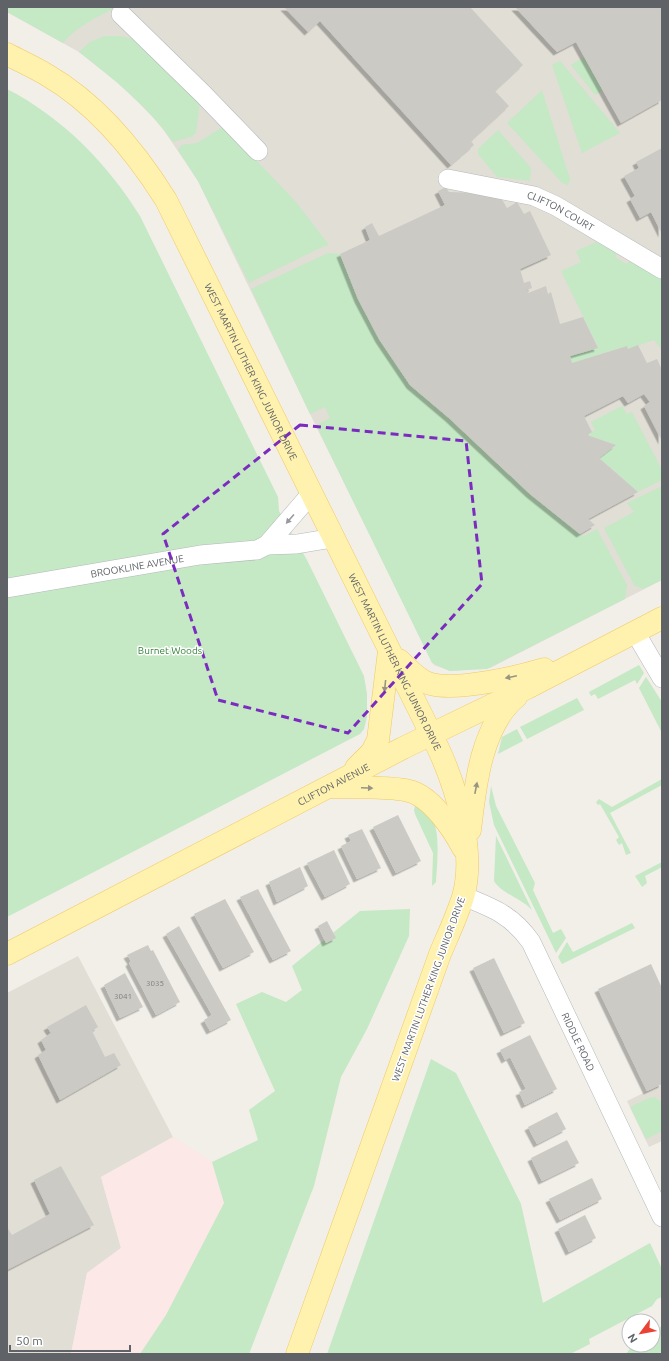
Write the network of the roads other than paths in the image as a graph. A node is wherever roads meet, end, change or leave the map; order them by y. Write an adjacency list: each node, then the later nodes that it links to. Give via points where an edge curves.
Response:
1 (121, 14): 3 (street)
2 (7, 54): 6 (main road, WEST MARTIN LUTHER KING JUNIOR DRIVE, via 48,75 79,97 107,122 146,167 166,200)
3 (258, 151)
4 (448, 179): 5 (street, CLIFTON COURT, via 534,196 556,206)
5 (662, 268)
6 (311, 494): 7 (main road, WEST MARTIN LUTHER KING JUNIOR DRIVE); 8 (street, one-way to 8)
7 (333, 538): 8 (street, BROOKLINE AVENUE, via 297,544); 12 (main road, WEST MARTIN LUTHER KING JUNIOR DRIVE)
8 (267, 545): 9 (street, BROOKLINE AVENUE, via 257,550 200,555)
9 (7, 588)
10 (662, 618): 11 (main road, CLIFTON AVENUE)
11 (634, 632): 13 (main road, CLIFTON AVENUE); 14 (street)
12 (389, 650): 13 (main road, one-way to 12, via 528,674 484,683 445,686 422,681); 16 (main road, WEST MARTIN LUTHER KING JUNIOR DRIVE); 17 (main road, one-way to 17, via 378,740 361,765)
13 (589, 655): 15 (main road, CLIFTON AVENUE)
14 (662, 678)
15 (527, 688): 16 (main road, CLIFTON AVENUE); 18 (main road, one-way to 15, via 476,788 489,736 503,710)
16 (431, 734): 17 (main road, CLIFTON AVENUE); 18 (main road, WEST MARTIN LUTHER KING JUNIOR DRIVE, via 458,797)
17 (328, 787): 18 (main road, one-way to 18, via 411,791 422,797 440,814 450,826); 20 (main road, CLIFTON AVENUE)
18 (466, 855): 19 (main road, WEST MARTIN LUTHER KING JUNIOR DRIVE)
19 (463, 896): 21 (street, RIDDLE ROAD, via 493,907 506,915 531,942); 22 (main road, WEST MARTIN LUTHER KING JUNIOR DRIVE)
20 (7, 954)
21 (662, 1217)
22 (297, 1354)

